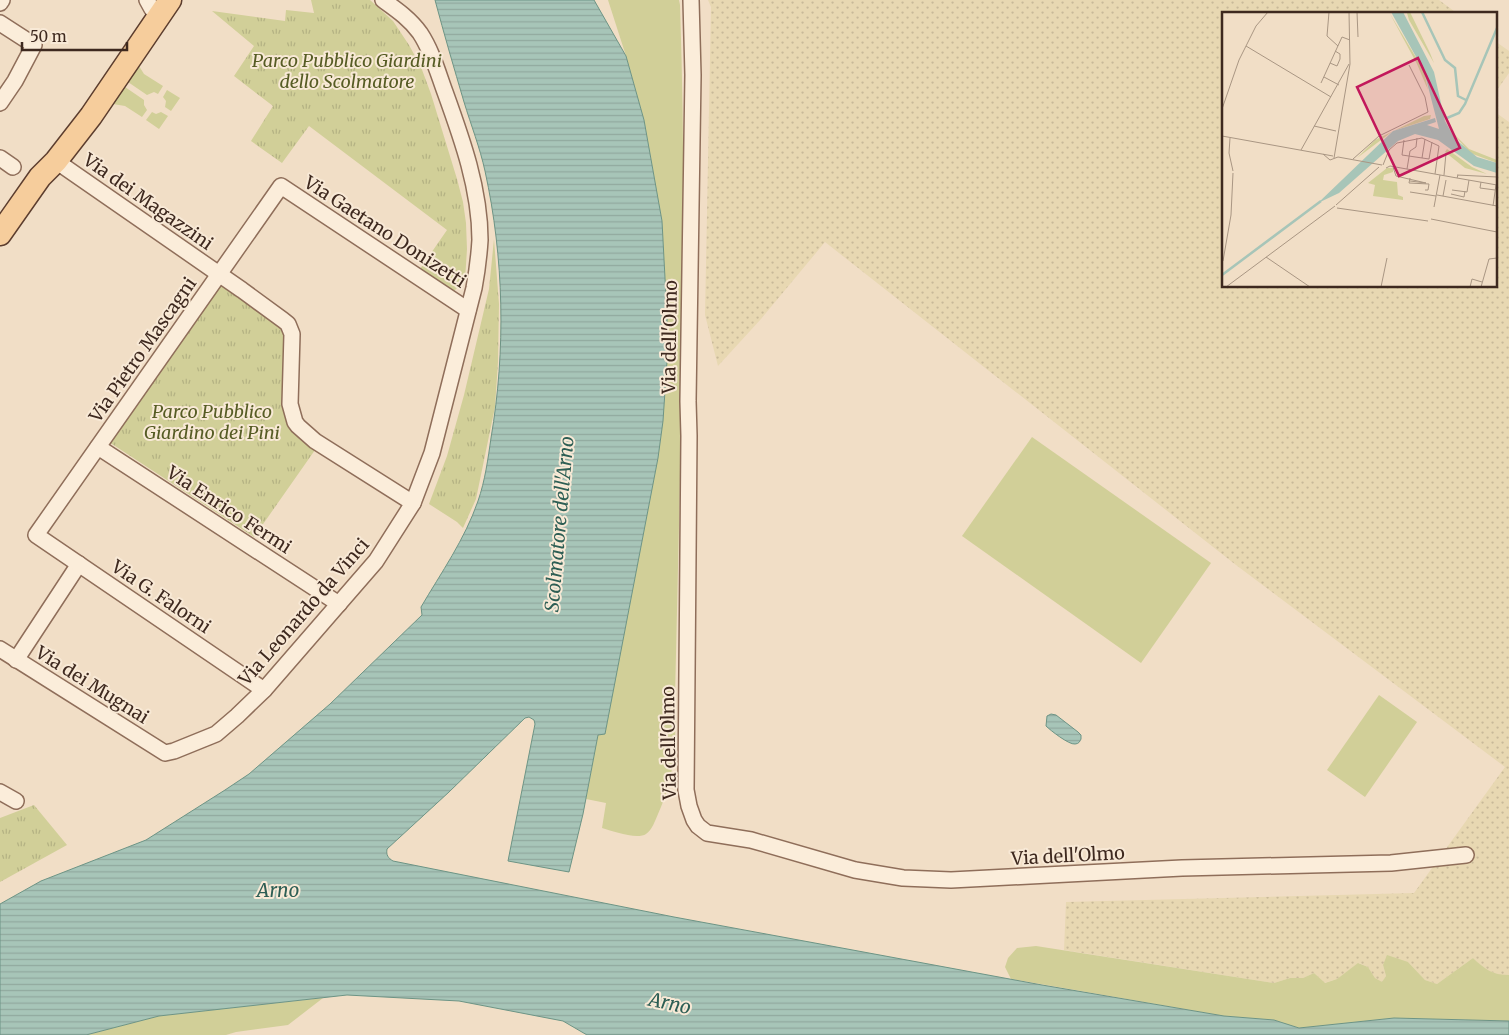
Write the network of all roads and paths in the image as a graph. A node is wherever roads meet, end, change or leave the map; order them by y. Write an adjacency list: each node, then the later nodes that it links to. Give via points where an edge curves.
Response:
1 (384, 0): 13 (street, Via Leonardo da Vinci, via 410,21 429,50 470,172 480,240 478,267)
2 (691, 0): 25 (street, Via dell'Olmo, via 686,790 688,806 698,826 707,833 757,841 855,870 928,880 1390,862)
3 (157, 2): 7 (main road, via 91,116); 9 (main road, via 49,156)
4 (0, 23): 5 (street, via 34,45)
5 (0, 103)
6 (0, 158): 8 (street)
7 (56, 161): 9 (main road); 12 (street, Via dei Magazzini)
8 (13, 167)
9 (40, 177): 11 (main road)
10 (281, 186): 12 (street, Via Pietro Mascagni); 13 (street, Via Gaetano Donizetti)
11 (0, 234)
12 (219, 274): 14 (street, Via Pietro Mascagni); 15 (street, Via dei Magazzini, via 290,328 290,404 298,426 315,441)
13 (468, 310): 15 (street, Via Leonardo da Vinci, via 432,452)
14 (98, 447): 16 (street, Via Pietro Mascagni); 18 (street, Via Enrico Fermi)
15 (413, 503): 18 (street, Via Leonardo da Vinci, via 376,561)
16 (36, 535): 17 (street, Via G. Falorni)
17 (79, 564): 20 (street); 21 (street, Via G. Falorni)
18 (339, 604): 21 (street, Via Leonardo da Vinci)
19 (0, 649): 20 (street, Via dei Mugnai)
20 (16, 660): 22 (street, Via dei Mugnai)
21 (264, 690): 22 (street, Via Leonardo da Vinci, via 216,734)
22 (165, 753)
23 (0, 792): 24 (street)
24 (16, 801)
25 (1466, 855)

